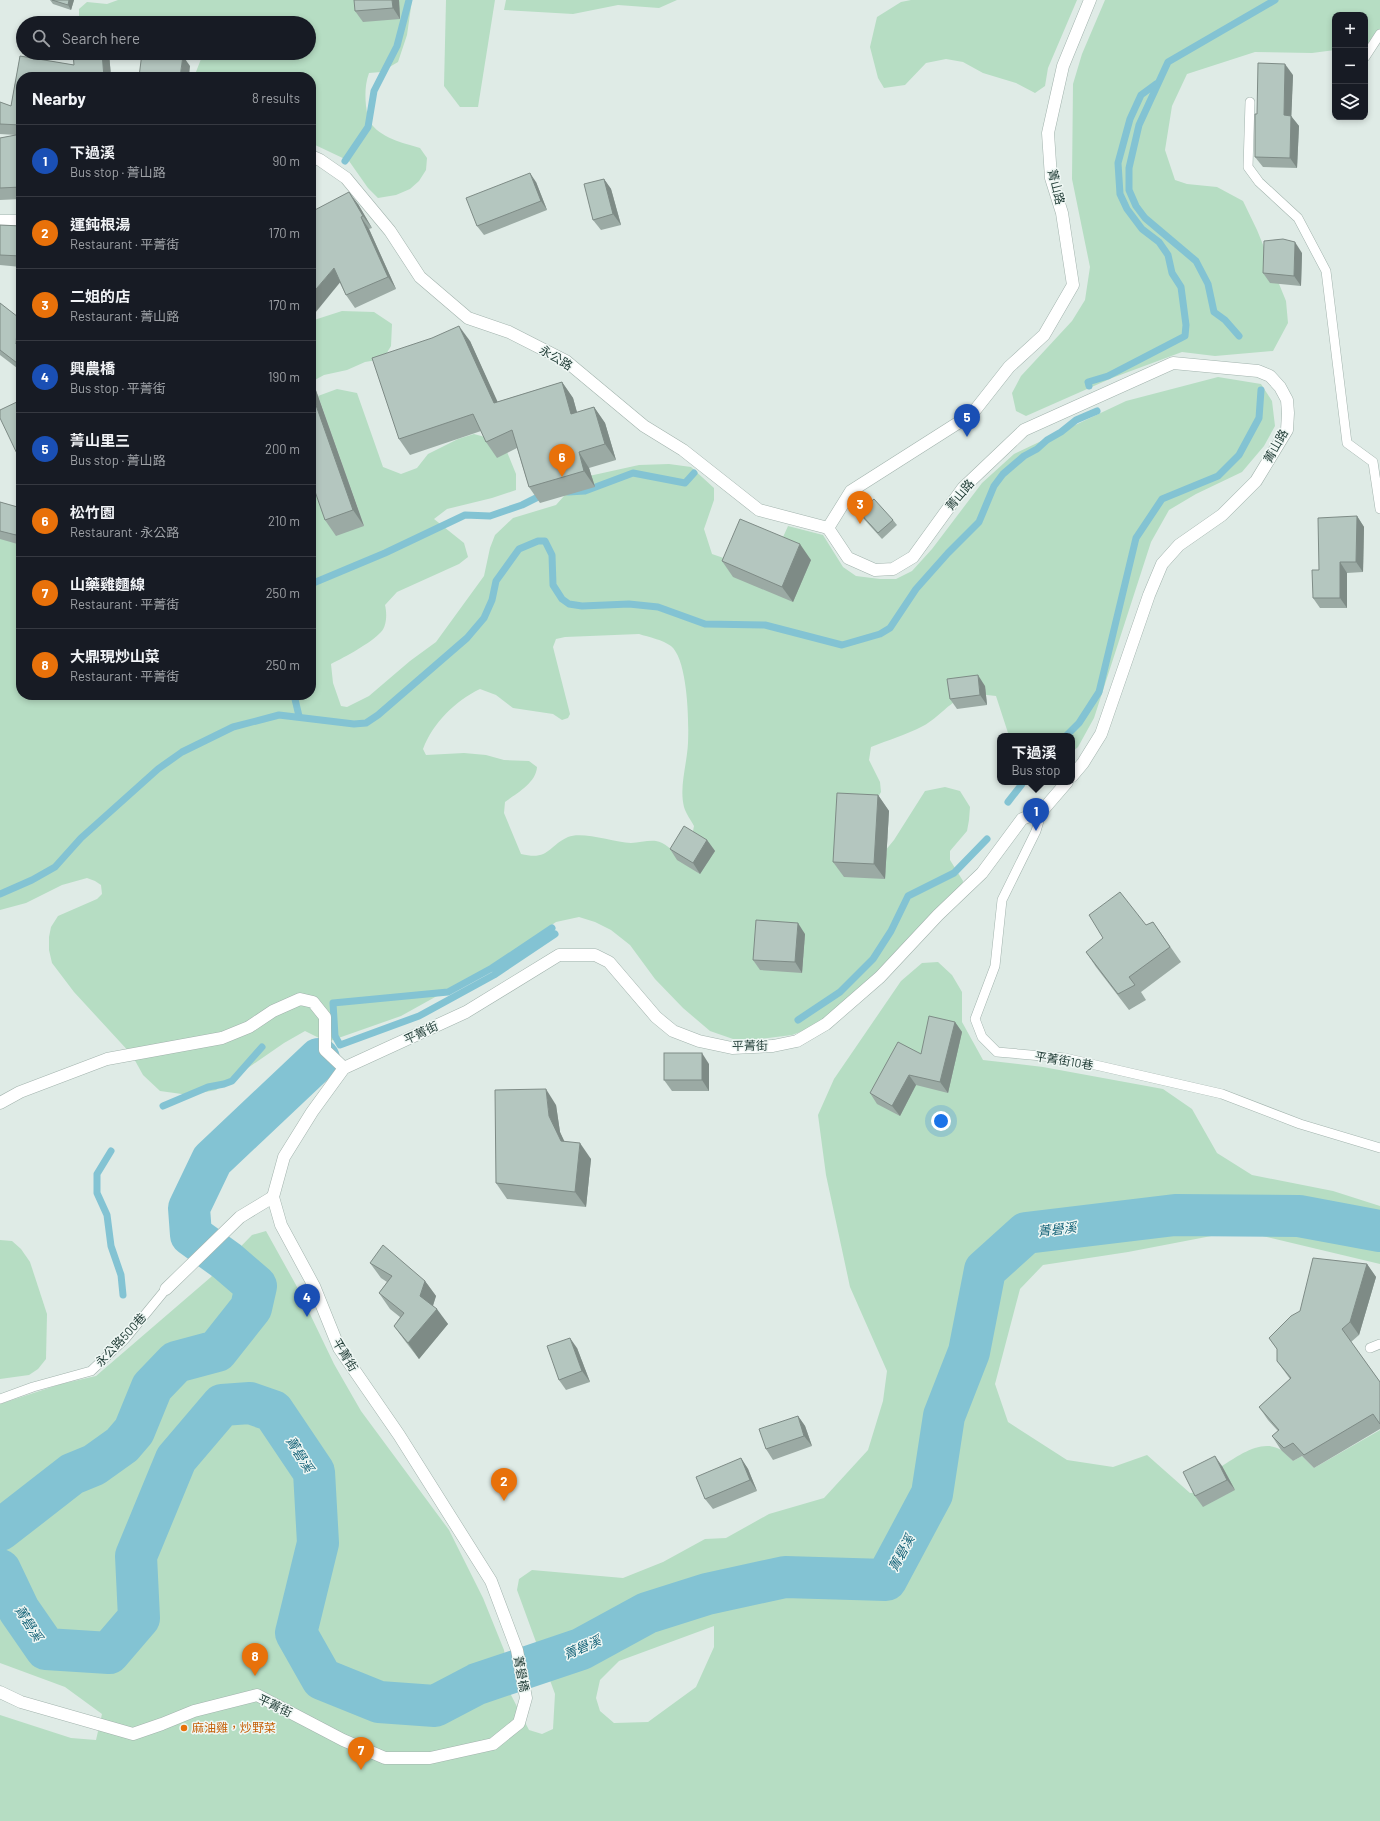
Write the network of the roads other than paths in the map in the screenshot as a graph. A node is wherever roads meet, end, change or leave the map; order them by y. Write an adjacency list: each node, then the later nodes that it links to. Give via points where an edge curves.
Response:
1 (1090, 0): 9 (street, 菁山路, via 1064,66 1048,133 1051,178 1062,213 1073,285 1044,334 1009,367 972,414 851,491)
2 (1380, 34): 3 (lane)
3 (1368, 52)
4 (1250, 102): 8 (lane, via 1248,167 1259,182 1298,218 1326,271 1347,443 1372,462)
5 (316, 158): 9 (street, 永公路, via 346,178 390,231 420,277 468,318 509,332 566,361 644,426 683,450 759,510)
6 (0, 221): 7 (street)
7 (16, 221)
8 (1380, 509)
9 (828, 528): 10 (street, 菁山路, via 848,558 875,570 893,569 913,557 964,488 1024,430 1173,363 1258,371 1270,376 1287,400 1287,430 1256,481 1222,515 1179,545 1162,564 1101,734)
10 (1075, 772)
11 (1064, 785): 12 (street)
12 (1042, 811): 13 (street, 平菁街, via 1022,819 982,873 938,915 880,977 826,1024 797,1042 732,1048 698,1041 673,1031 656,1017 609,962 595,955 559,955 466,1012); 15 (lane, 平菁街10巷, via 1036,831 1002,900 995,966 975,1019 982,1037 997,1052 1065,1058 1222,1094 1300,1124)
13 (344, 1068): 14 (street, via 325,1050 325,1017 314,1002 300,999 273,1011 249,1027 222,1038 108,1059 20,1092); 16 (street, 平菁街, via 284,1157)
14 (0, 1103)
15 (1380, 1148)
16 (273, 1197): 17 (street, via 240,1217); 21 (street, 平菁街, via 281,1225 314,1286 339,1348 399,1435 491,1581)
17 (166, 1290): 20 (lane, 永公路500巷, via 125,1339 92,1371 32,1387)
18 (1380, 1344): 19 (lane)
19 (1370, 1348)
20 (0, 1399)
21 (517, 1650): 23 (street, 菁礐橋)
22 (0, 1692): 23 (street, 平菁街, via 22,1702 133,1734 194,1711 257,1695 343,1740 385,1758 430,1758 493,1744 519,1724)
23 (526, 1698)

